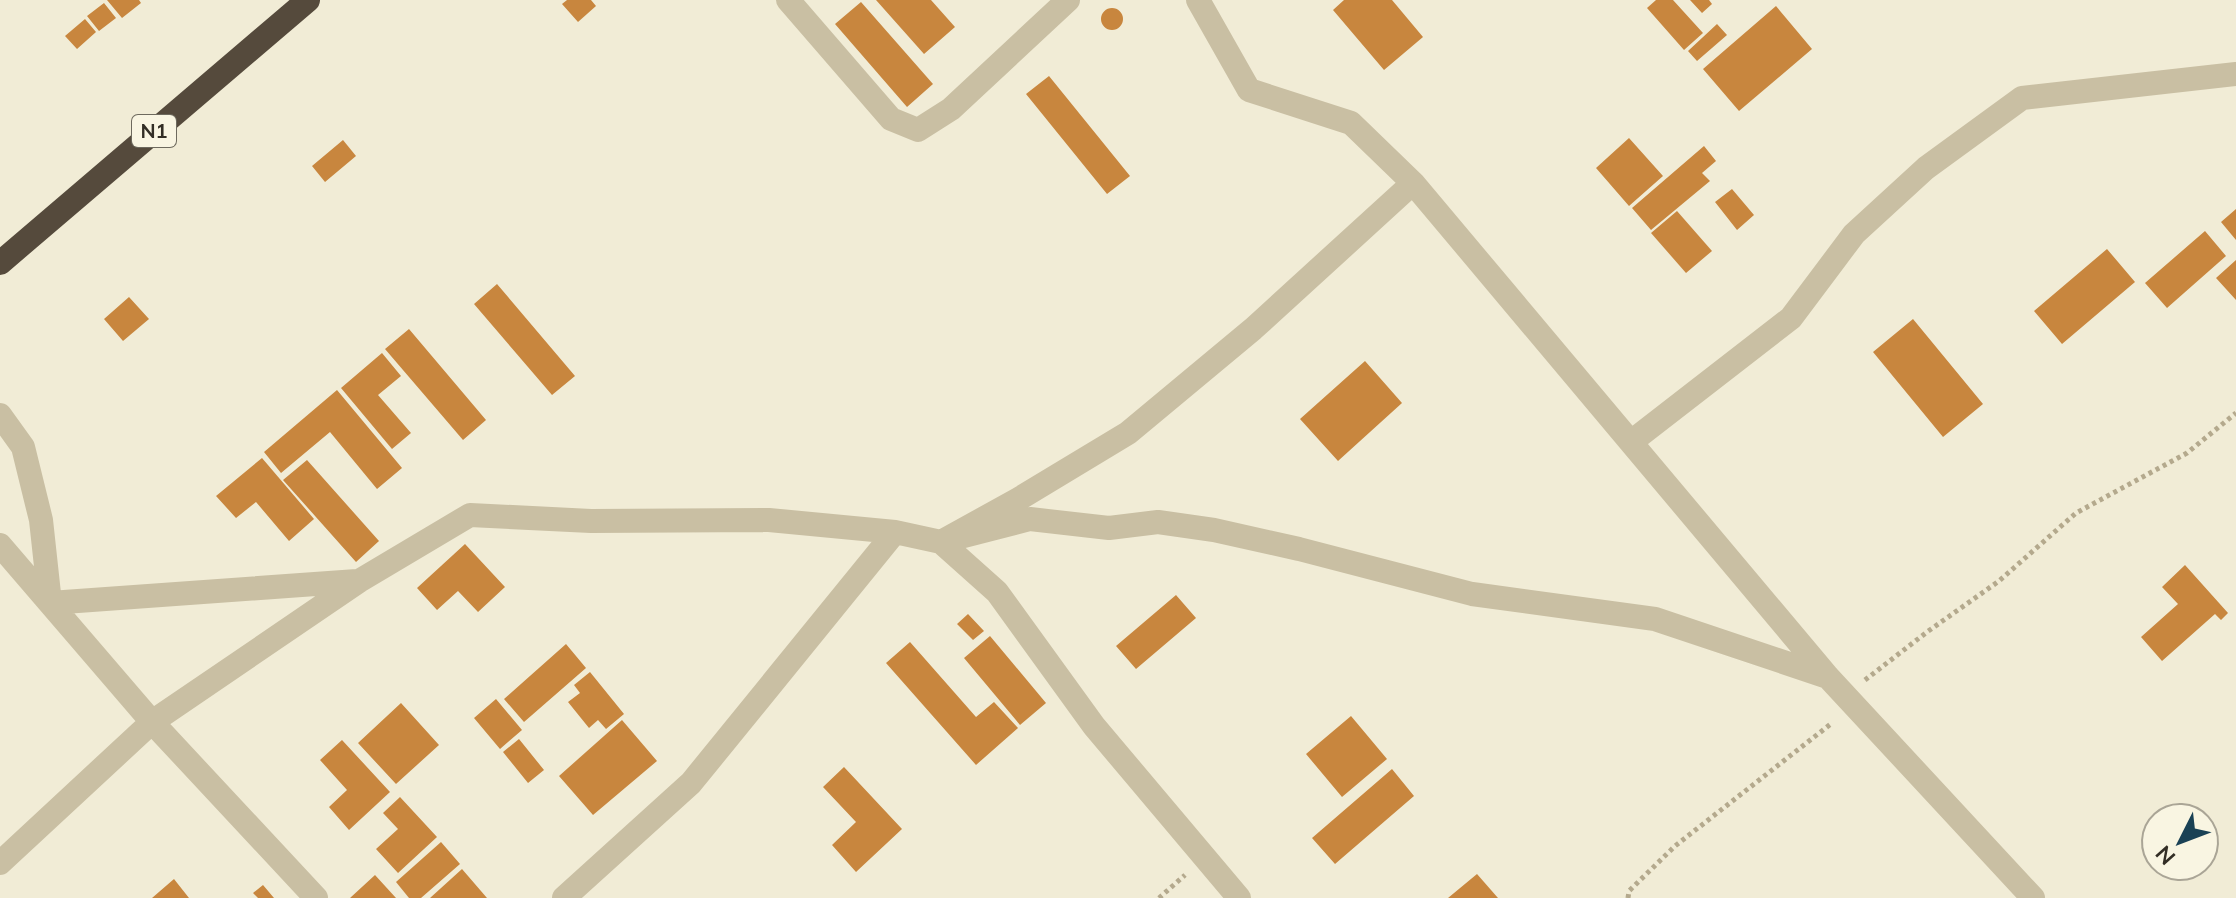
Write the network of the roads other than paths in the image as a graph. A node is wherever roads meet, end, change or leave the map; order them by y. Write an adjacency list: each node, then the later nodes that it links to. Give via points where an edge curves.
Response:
1 (308, 0): 7 (highway, N1)
2 (788, 0): 3 (street, via 891,119 918,130 951,109)
3 (1068, 0)
4 (1198, 0): 6 (street, via 1249,90 1351,123)
5 (2236, 74): 9 (street, via 2022,98 1926,168 1854,234 1791,318)
6 (1413, 183): 9 (street); 11 (street, via 1253,329 1128,433)
7 (0, 261)
8 (0, 415): 14 (street, via 23,447 41,520)
9 (1631, 442): 15 (street)
10 (895, 532): 11 (street); 13 (street, via 769,520 470,515); 19 (street, via 691,783)
11 (941, 542): 15 (street, via 1030,519 1109,528 1158,522 1214,530 1472,594 1655,619); 20 (street, via 997,592 1094,726)
12 (0, 545): 14 (street)
13 (359, 581): 14 (street); 16 (street)
14 (50, 603): 16 (street)
15 (1828, 677): 21 (street)
16 (152, 722): 17 (street); 18 (street)
17 (0, 863)
18 (316, 898)
19 (564, 898)
20 (1239, 898)
21 (2033, 898)

